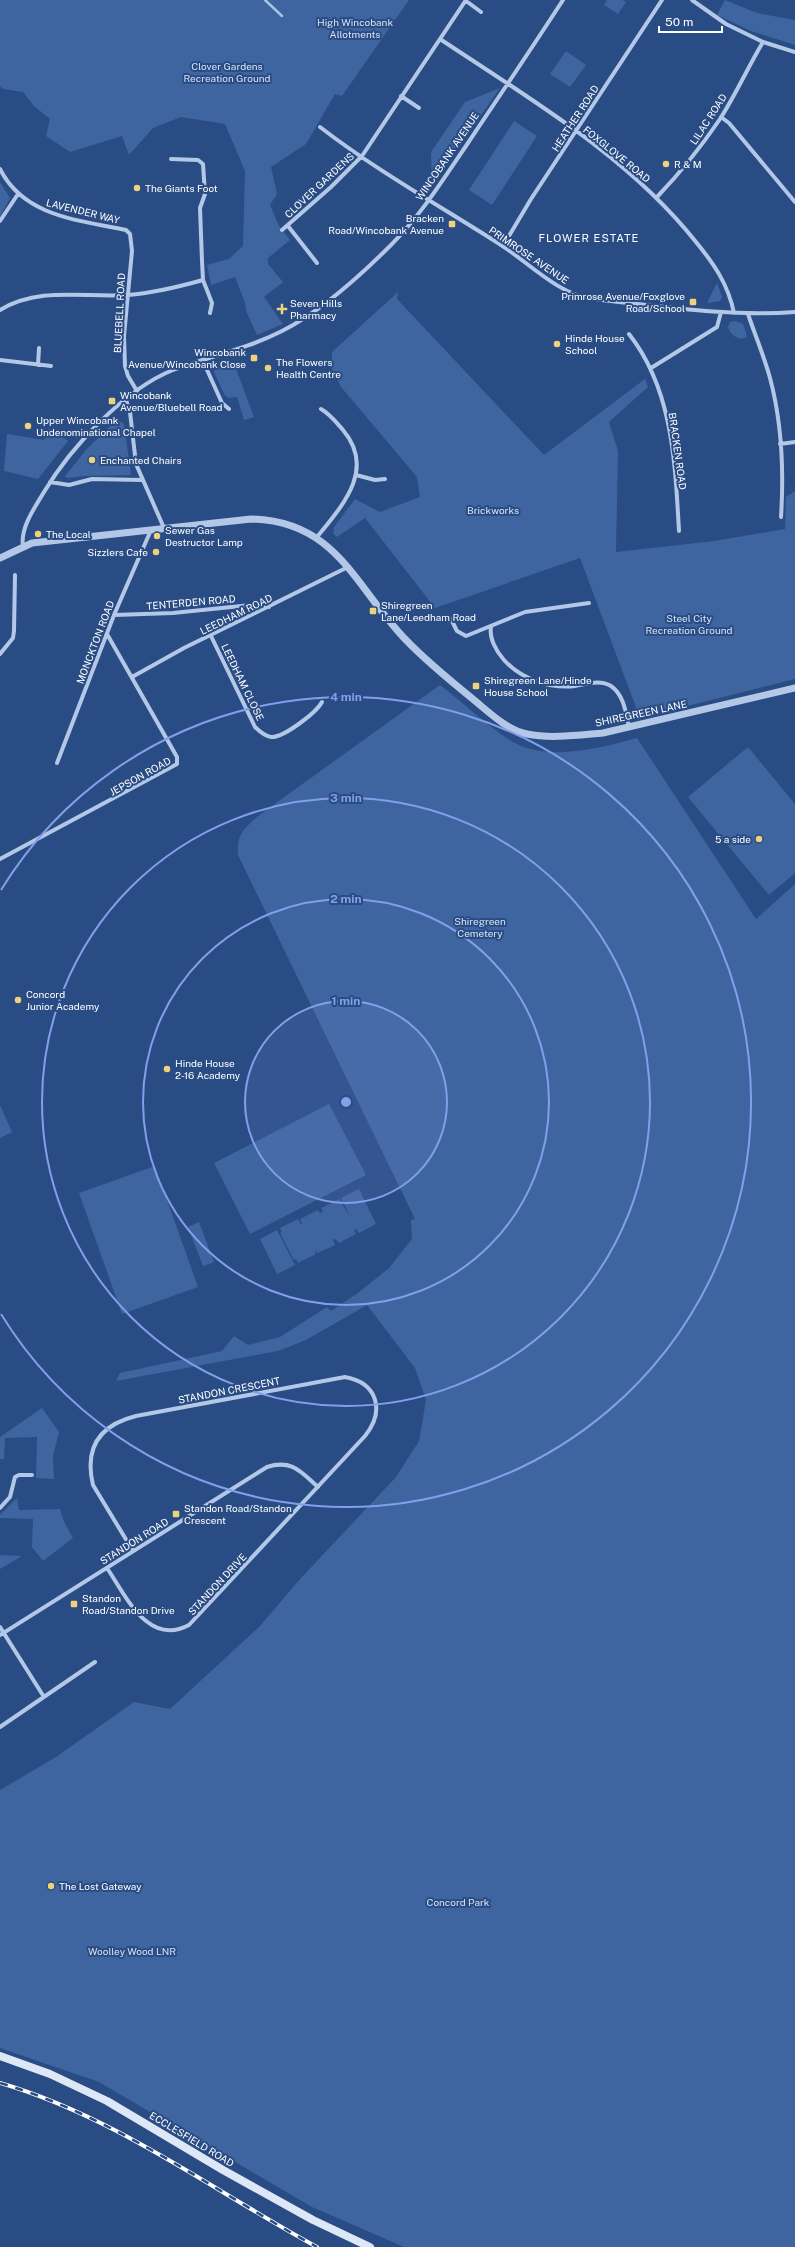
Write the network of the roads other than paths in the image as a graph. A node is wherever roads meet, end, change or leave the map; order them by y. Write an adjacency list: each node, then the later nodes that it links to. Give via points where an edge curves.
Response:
1 (563, 0): 9 (street, WINCOBANK AVENUE)
2 (662, 0): 14 (street, HEATHER ROAD)
3 (692, 0): 7 (street, via 716,18)
4 (466, 1): 5 (street, CLOVER GARDENS); 6 (street, CLOVER GARDENS)
5 (481, 12)
6 (440, 39): 9 (street); 10 (street, CLOVER GARDENS)
7 (762, 42): 8 (street); 12 (street, LILAC ROAD)
8 (795, 52)
9 (509, 85): 14 (street, FOXGLOVE ROAD); 20 (street, WINCOBANK AVENUE)
10 (401, 96): 11 (street); 15 (street, CLOVER GARDENS)
11 (419, 108)
12 (721, 117): 19 (street, LILAC ROAD, via 679,174); 21 (street, via 729,123)
13 (320, 127): 15 (street, CLOVER GARDENS)
14 (576, 131): 19 (street, FOXGLOVE ROAD, via 618,162); 26 (street, HEATHER ROAD)
15 (362, 156): 20 (street, CLOVER GARDENS); 23 (street, CLOVER GARDENS)
16 (172, 159): 28 (street, via 198,160 203,164 204,194 200,208)
17 (0, 170): 18 (street, LAVENDER WAY)
18 (18, 194): 22 (street); 25 (street, LAVENDER WAY, via 35,207 49,213 126,230)
19 (657, 197): 34 (street, FOXGLOVE ROAD, via 718,271 726,284)
20 (429, 201): 26 (street, PRIMROSE AVENUE); 39 (street, WINCOBANK AVENUE, via 367,268 309,314 260,341)
21 (795, 202)
22 (0, 221)
23 (288, 226): 24 (street, CLOVER GARDENS); 27 (street, CLOVER GARDENS)
24 (282, 230)
25 (130, 234): 29 (street, BLUEBELL ROAD, via 132,251)
26 (502, 246): 31 (street, PRIMROSE AVENUE, via 566,290 582,297)
27 (317, 262)
28 (203, 280): 29 (street, via 158,292); 33 (street, via 212,303)
29 (127, 295): 30 (street, via 34,296 18,300); 43 (street, BLUEBELL ROAD, via 125,366)
30 (0, 310)
31 (721, 312): 34 (street, PRIMROSE AVENUE); 42 (street, via 717,327)
32 (795, 312): 35 (street, PRIMROSE AVENUE)
33 (210, 313)
34 (734, 313): 35 (street, PRIMROSE AVENUE)
35 (748, 314): 48 (street, via 770,378)
36 (629, 334): 42 (street, BRACKEN ROAD)
37 (40, 348): 40 (street)
38 (0, 360): 40 (street)
39 (203, 361): 43 (street, WINCOBANK AVENUE, via 162,375); 45 (street, via 222,403)
40 (38, 365): 41 (street)
41 (50, 366)
42 (651, 368): 56 (street, BRACKEN ROAD, via 667,420 675,475)
43 (137, 391): 44 (street, WINCOBANK AVENUE)
44 (126, 400): 51 (street, via 130,412 136,464); 52 (street, WINCOBANK AVENUE, via 78,446)
45 (229, 409)
46 (321, 409): 49 (street, via 328,413 352,442 356,457)
47 (795, 442): 48 (street)
48 (780, 444): 53 (street, via 783,482)
49 (356, 475): 50 (street, via 375,480); 57 (street, via 346,500)
50 (385, 479)
51 (142, 480): 52 (street, via 92,480 69,486); 54 (street)
52 (50, 482): 58 (street, WINCOBANK AVENUE, via 24,531)
53 (781, 517)
54 (164, 528): 55 (street, SHIREGREEN LANE); 57 (street, SHIREGREEN LANE, via 270,519 296,526)
55 (151, 529): 58 (street, SHIREGREEN LANE); 64 (street, MONCKTON ROAD)
56 (679, 531)
57 (317, 537): 60 (street, SHIREGREEN LANE)
58 (24, 546): 59 (street)
59 (0, 558)
60 (348, 567): 63 (street, LEEDHAM ROAD); 73 (street, SHIREGREEN LANE, via 406,640 438,671 516,731 570,736)
61 (15, 575): 69 (street, via 16,620 13,638)
62 (589, 603): 66 (street, via 525,612)
63 (269, 607): 64 (street, TENTERDEN ROAD, via 261,604 173,613); 68 (street, LEEDHAM ROAD)
64 (114, 615): 67 (street, MONCKTON ROAD)
65 (451, 619): 66 (street, via 457,631 466,636)
66 (491, 627): 73 (street, via 490,633 499,654 517,672 528,678 541,683 564,686 597,682 611,686 620,697)
67 (106, 634): 70 (street, JEPSON ROAD); 74 (street, MONCKTON ROAD)
68 (211, 636): 70 (street, LEEDHAM ROAD); 72 (street, LEEDHAM CLOSE, via 255,727 264,735 280,735 312,714)
69 (0, 654)
70 (132, 677): 75 (street, JEPSON ROAD, via 177,758 177,764)
71 (795, 688): 73 (street, SHIREGREEN LANE)
72 (322, 702)
73 (629, 728)
74 (58, 763)
75 (0, 859)
76 (32, 1475): 78 (street, via 15,1477 10,1497)
77 (318, 1488): 79 (street, STANDON ROAD, via 291,1465 278,1464 267,1467); 79 (street, STANDON CRESCENT, via 365,1436 375,1421 377,1413 374,1397 355,1378 345,1376 119,1420 109,1426 96,1444 91,1474 93,1485); 80 (street, STANDON DRIVE, via 197,1618 182,1629 160,1630 145,1622)
78 (0, 1508)
79 (133, 1551): 80 (street, STANDON ROAD)
80 (106, 1568): 82 (street, STANDON ROAD)
81 (0, 1627): 82 (street)
82 (2, 1634): 84 (street)
83 (95, 1662): 84 (street)
84 (44, 1697): 85 (street)
85 (0, 1727)
86 (0, 2056): 87 (main road, ECCLESFIELD ROAD, via 50,2074 107,2101 306,2216)
87 (370, 2247)

